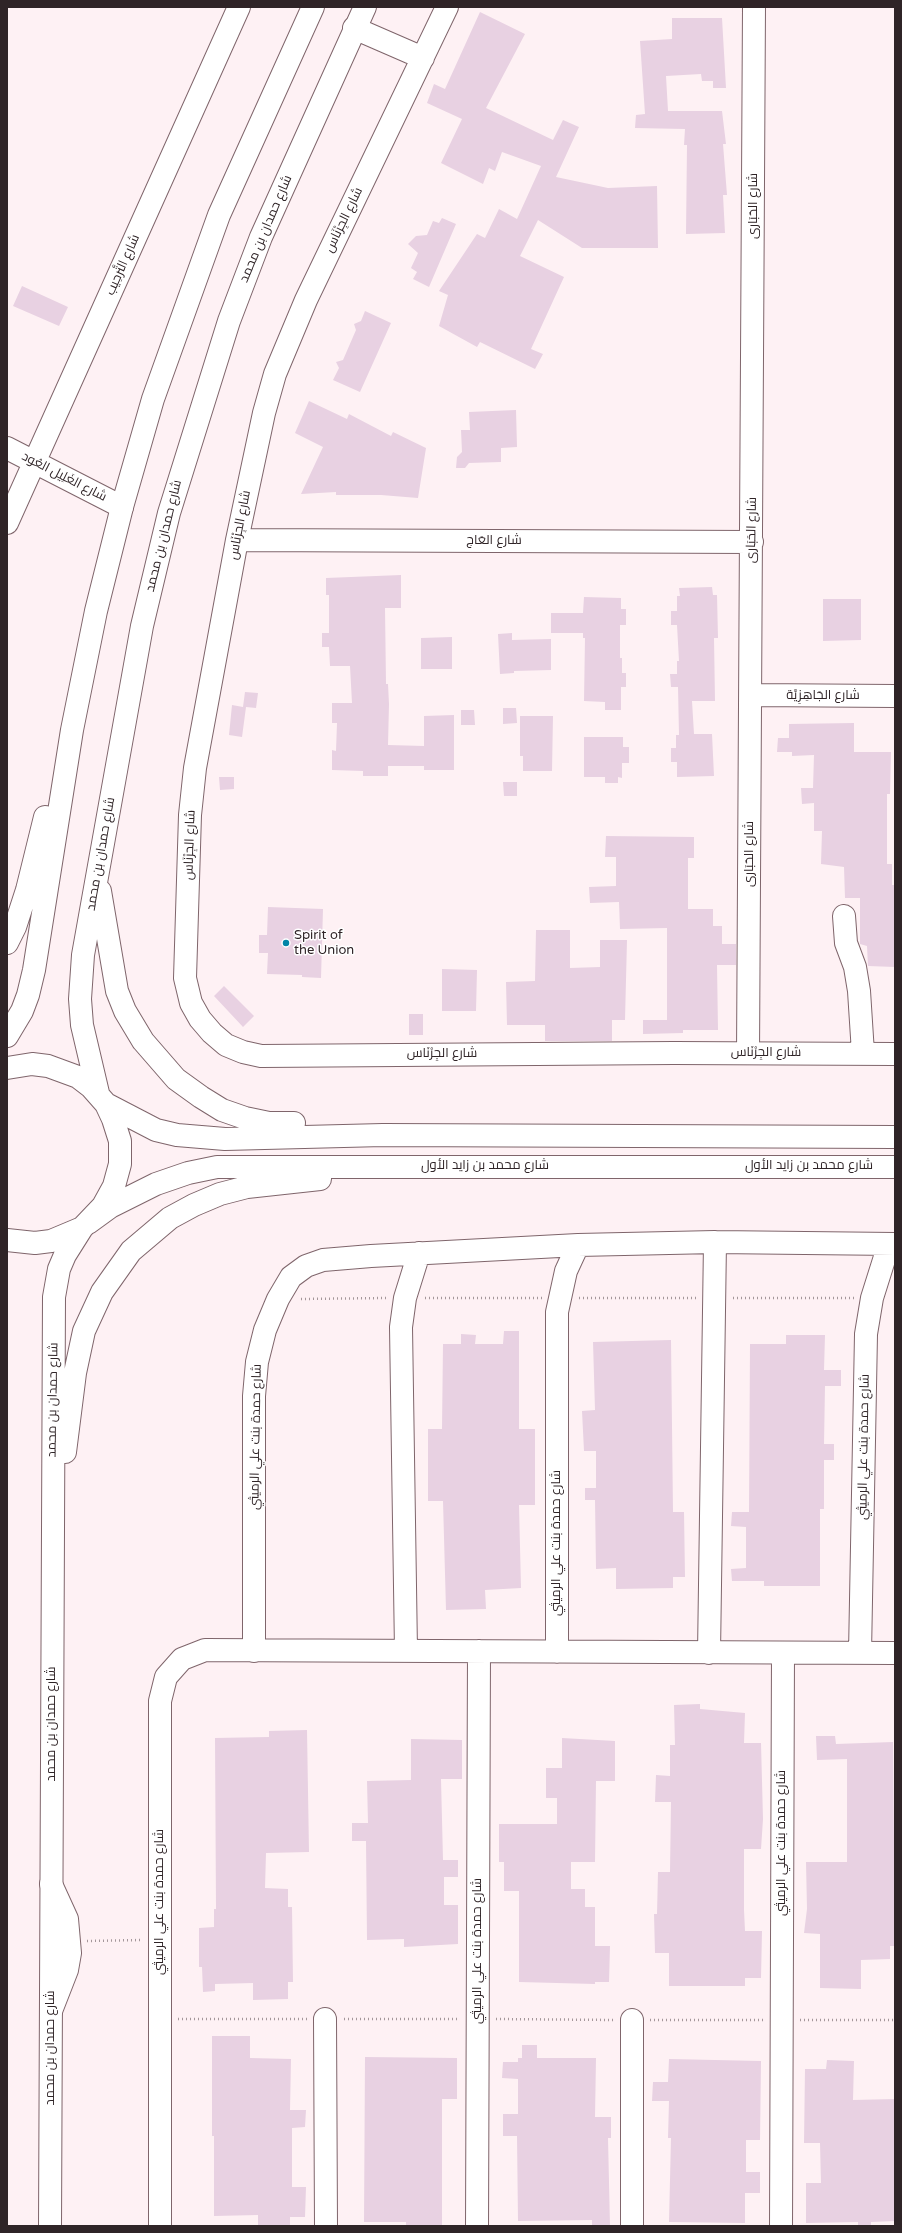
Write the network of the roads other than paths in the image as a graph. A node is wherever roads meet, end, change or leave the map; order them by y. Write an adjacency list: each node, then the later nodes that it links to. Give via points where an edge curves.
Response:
1 (239, 7): 9 (street, شارع التَّرحِيب)
2 (313, 7): 10 (street, via 219,215 153,399)
3 (364, 7): 6 (street, شارع حمدان بن محمد)
4 (447, 7): 7 (street, شارع الجِرْنَاس)
5 (754, 7): 13 (street, شارع الحَبَارى)
6 (354, 28): 7 (street); 17 (street, شارع حمدان بن محمد, via 256,251 229,321 169,513 142,626)
7 (423, 58): 12 (street, شارع الجِرْنَاس, via 290,337 264,413)
8 (7, 448): 9 (street, شارع الغَلِيل العُود)
9 (36, 461): 10 (street, شارع الغَلِيل العُود); 11 (street, شارع التَّرحِيب)
10 (122, 507): 16 (street, via 96,611)
11 (7, 523)
12 (237, 540): 13 (street, شارع العَاج); 21 (street, شارع الجِرْنَاس, via 195,768 190,815 185,978 191,1003 212,1033 237,1050 261,1056)
13 (752, 542): 14 (street, شارع الحَبَارى)
14 (751, 695): 15 (street, شارع الجَاهِزِيَّة); 21 (street, شارع الحَبَارى)
15 (895, 696)
16 (72, 730): 19 (street, via 51,792 27,890); 20 (street, via 34,970 22,1011)
17 (97, 870): 25 (street, شارع حمدان بن محمد, via 83,955 80,999 84,1037); 26 (street, via 112,970 125,1011 143,1042 176,1079 212,1104 245,1118 269,1123 349,1125)
18 (844, 916): 22 (street, via 846,943 855,967 859,991)
19 (7, 943)
20 (7, 1036)
21 (748, 1053): 22 (street, شارع الجِرْنَاس)
22 (863, 1053): 23 (street, شارع الجِرْنَاس)
23 (895, 1054)
24 (7, 1068): 25 (street, via 32,1064 48,1066 78,1077)
25 (102, 1098): 26 (street, via 156,1130 177,1135 225,1139); 30 (street, شارع حمدان بن محمد, via 113,1119 120,1141 120,1164 114,1186 103,1206)
26 (383, 1135): 27 (street)
27 (895, 1137)
28 (382, 1166): 29 (street, شارع محمد بن زايد الأول); 30 (street, شارع محمد بن زايد الأول, via 218,1168 188,1174 156,1184 110,1207); 36 (street, via 347,1176 268,1184 220,1194 170,1218 131,1251 102,1292 84,1331 79,1351)
29 (895, 1167)
30 (85, 1226): 31 (street, via 51,1241 35,1243); 36 (street, شارع حمدان بن محمد, via 65,1255 59,1269 54,1297)
31 (7, 1240)
32 (715, 1242): 33 (street, شارع حمدة بنت علي الرميثي); 34 (street, شارع حمدة بنت علي الرميثي); 41 (street)
33 (892, 1244): 43 (street, شارع حمدة بنت علي الرميثي, via 872,1298 865,1353)
34 (578, 1245): 35 (street, شارع حمدة بنت علي الرميثي); 40 (street, شارع حمدة بنت علي الرميثي, via 566,1271 559,1298 557,1327)
35 (419, 1253): 37 (street, شارع حمدة بنت علي الرميثي, via 314,1262 291,1277 278,1299 261,1346 255,1379); 38 (street, via 405,1298 401,1341)
36 (52, 1560): 45 (street, شارع حمدان بن محمد)
37 (254, 1651): 38 (street, شارع حمدة بنت علي الرميثي); 50 (street, شارع حمدة بنت علي الرميثي, via 206,1650 194,1653 173,1667 161,1688)
38 (406, 1651): 39 (street, شارع حمدة بنت علي الرميثي)
39 (479, 1652): 40 (street, شارع حمدة بنت علي الرميثي); 52 (street, شارع حمدة بنت علي الرميثي)
40 (557, 1652): 41 (street, شارع حمدة بنت علي الرميثي)
41 (709, 1653): 42 (street, شارع حمدة بنت علي الرميثي)
42 (782, 1653): 43 (street, شارع حمدة بنت علي الرميثي); 54 (street, شارع حمدة بنت علي الرميثي)
43 (860, 1653): 44 (street, شارع حمدة بنت علي الرميثي)
44 (895, 1653)
45 (51, 1884): 46 (street, شارع حمدان بن محمد); 46 (street, via 67,1919 70,1942 67,1970)
46 (51, 2011): 49 (street, شارع حمدان بن محمد)
47 (325, 2019): 51 (street)
48 (632, 2020): 53 (street)
49 (50, 2226)
50 (160, 2226)
51 (326, 2226)
52 (477, 2226)
53 (632, 2226)
54 (781, 2226)

